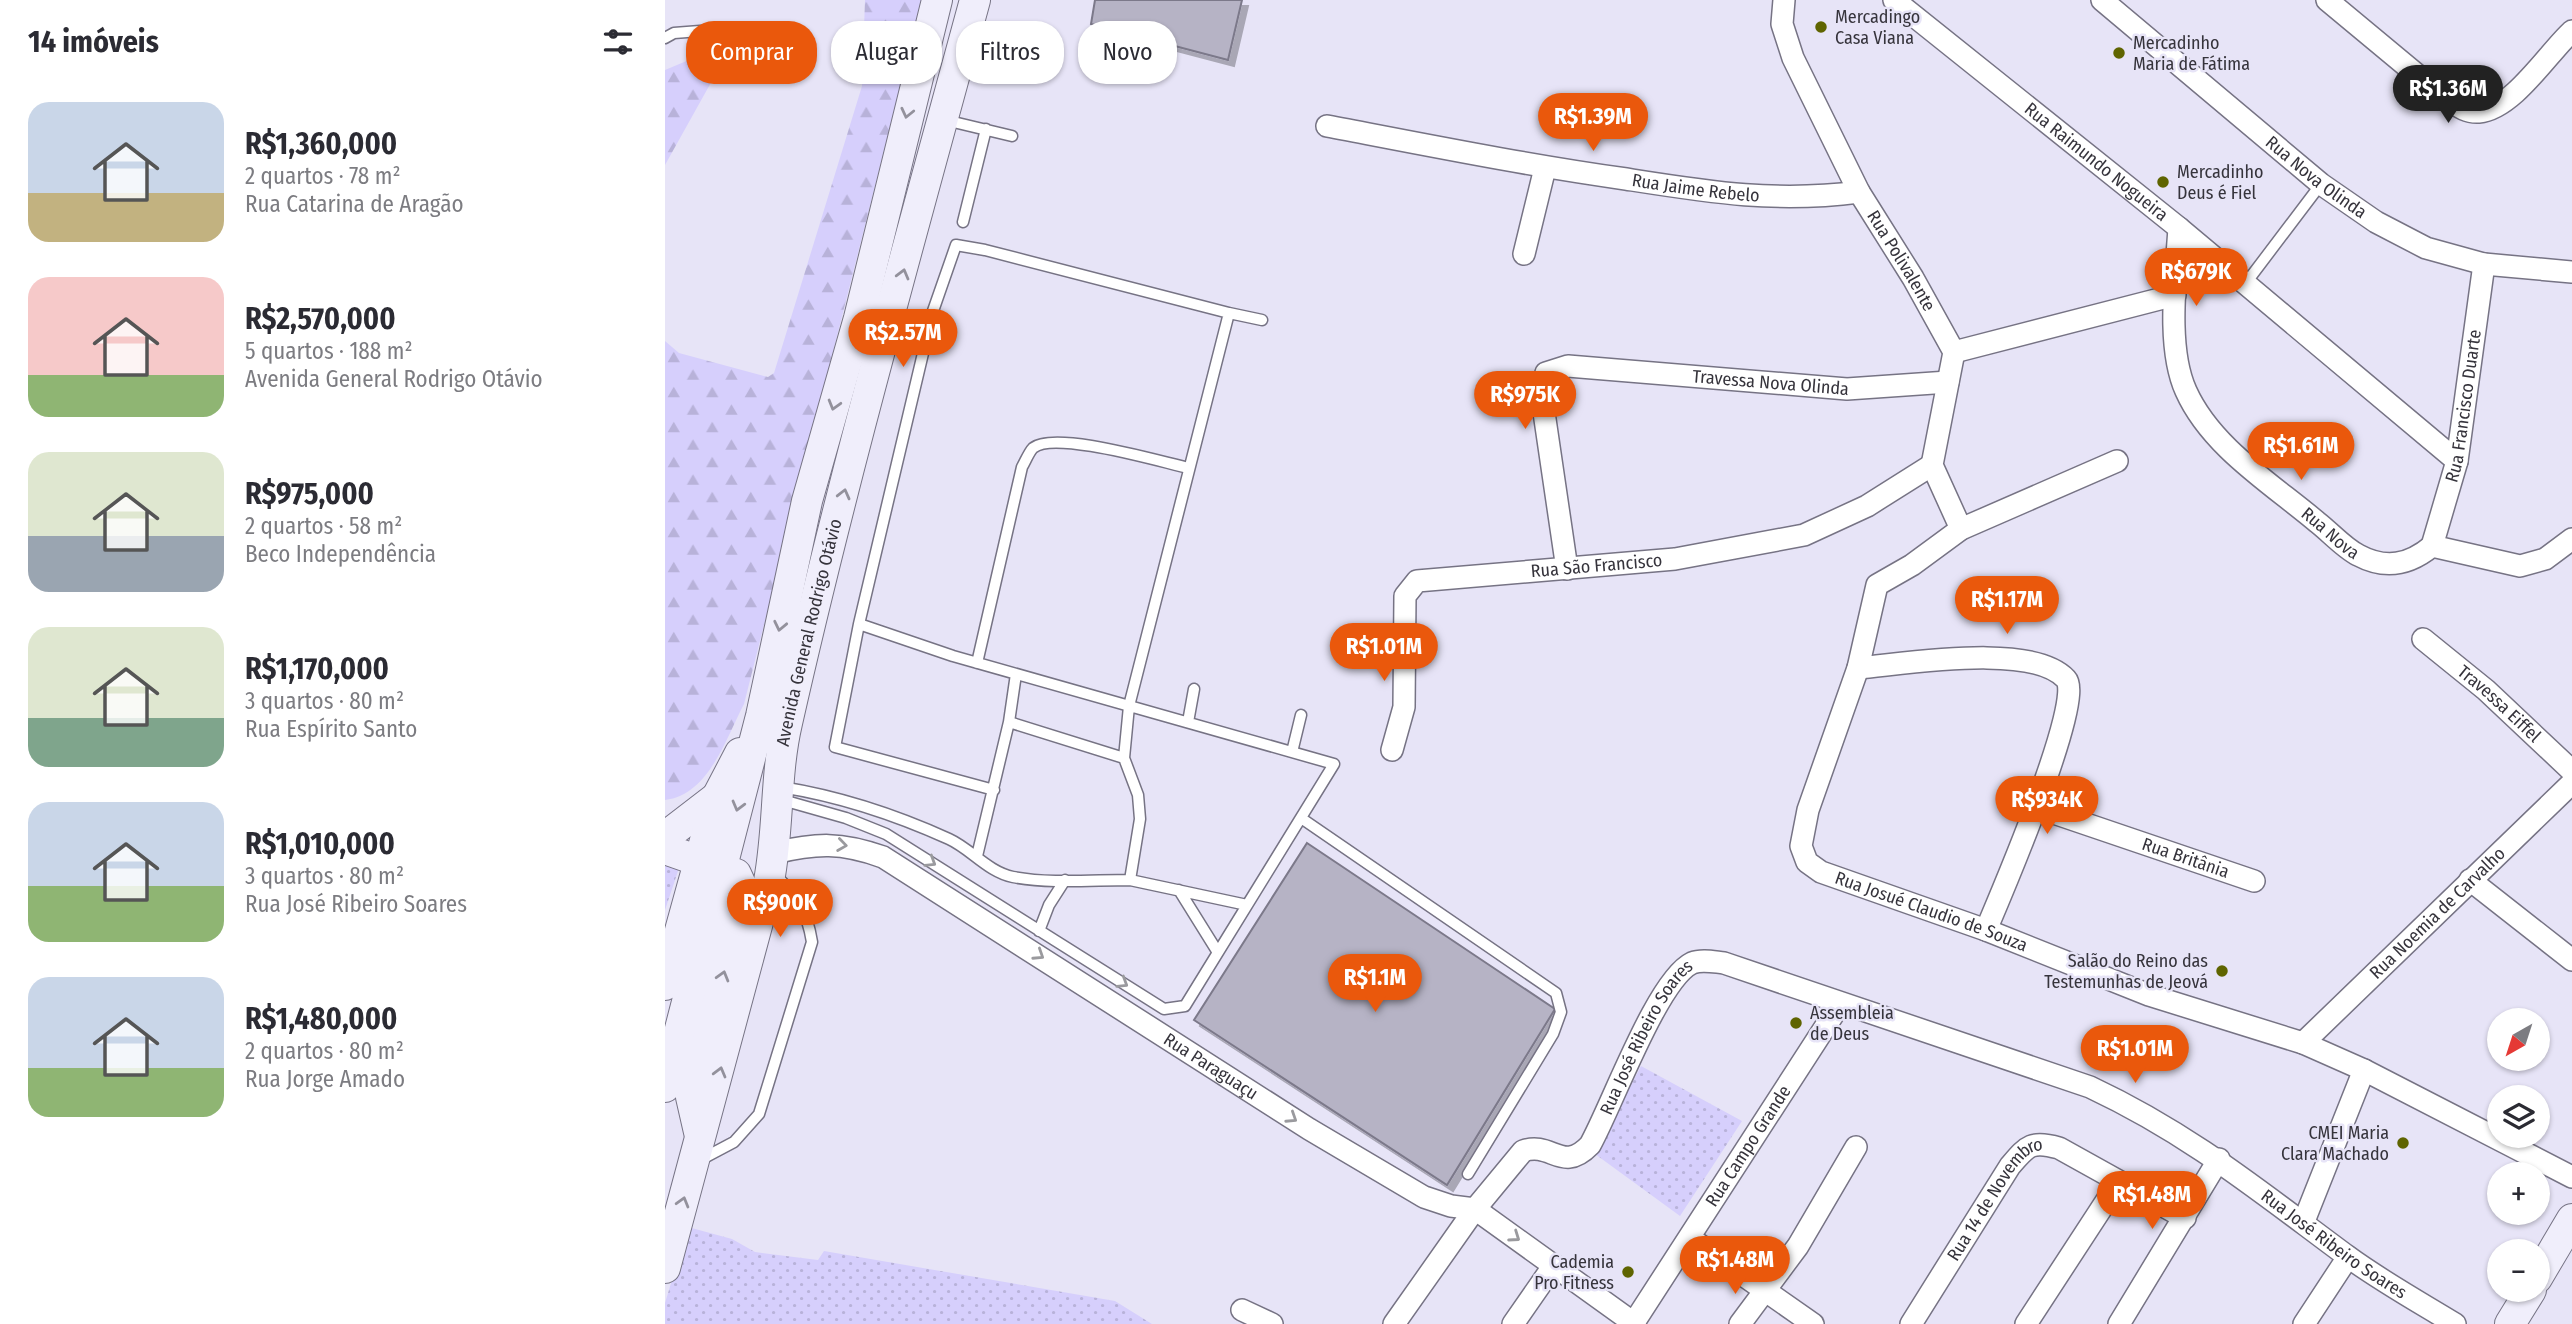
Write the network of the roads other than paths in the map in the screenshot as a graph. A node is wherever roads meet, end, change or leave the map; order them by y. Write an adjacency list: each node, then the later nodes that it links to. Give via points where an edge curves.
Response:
1 (937, 0): 44 (main road, Avenida General Rodrigo Otávio, one-way to 44, via 859,318 807,501)
2 (975, 0): 10 (main road, Avenida General Rodrigo Otávio)
3 (1784, 0): 16 (street, Rua Polivalente, via 1782,24 1793,58)
4 (1894, 0): 18 (street, Rua Raimundo Nogueira)
5 (2102, 0): 15 (street, Rua Nova Olinda)
6 (2327, 0): 7 (street, via 2445,98 2478,113 2493,109 2515,93)
7 (2572, 31)
8 (686, 32): 9 (lane)
9 (665, 38)
10 (943, 120): 12 (lane); 53 (main road, Avenida General Rodrigo Otávio, one-way to 10, via 789,713)
11 (1327, 126): 14 (street, Rua Jaime Rebelo)
12 (986, 129): 13 (lane); 17 (lane)
13 (1011, 136)
14 (1545, 167): 16 (street, Rua Jaime Rebelo, via 1761,198 1808,199); 19 (street)
15 (2321, 184): 20 (street, Rua Nova Olinda, via 2426,248); 22 (lane)
16 (1859, 192): 26 (street, Rua Polivalente)
17 (963, 222)
18 (2179, 228): 22 (street, Rua Raimundo Nogueira); 23 (street, Rua Nova)
19 (1524, 254)
20 (2484, 264): 21 (street, Rua Nova Olinda); 29 (street, Rua Francisco Duarte)
21 (2572, 272)
22 (2246, 283): 29 (street, Rua Raimundo Nogueira)
23 (2175, 295): 26 (street); 34 (street, Rua Nova, via 2178,364 2187,392 2217,437 2359,556 2392,564 2414,561)
24 (1229, 313): 25 (lane); 31 (lane); 36 (lane, via 956,245 933,311)
25 (1262, 320)
26 (1954, 352): 27 (street)
27 (1948, 382): 30 (street); 35 (street, Travessa Nova Olinda, via 1847,389 1568,366 1553,369 1542,380)
28 (2117, 461): 32 (street, Rua Josué Claudio de Souza)
29 (2457, 461): 34 (street, Rua Francisco Duarte)
30 (1932, 465): 32 (street); 35 (street, Rua São Francisco, via 1867,506 1804,535 1675,559)
31 (1189, 468): 38 (lane, via 1070,443 1047,442 1033,448 1023,467); 42 (lane)
32 (1961, 529): 39 (street, Rua Josué Claudio de Souza, via 1877,585)
33 (2572, 539): 34 (street, via 2545,559 2520,566)
34 (2431, 546)
35 (1567, 569): 47 (street, Rua São Francisco, via 1412,583 1405,603 1404,707)
36 (859, 624): 38 (lane); 52 (lane, via 835,747)
37 (2423, 639): 50 (street, Travessa Eiffel, via 2486,690)
38 (977, 663): 40 (lane)
39 (1858, 668): 55 (street, via 2000,656 2050,668 2068,681 2071,689 2063,726); 68 (street, Rua Josué Claudio de Souza, via 1808,810 1802,854 1821,872)
40 (1016, 674): 42 (lane); 45 (lane)
41 (1193, 689): 46 (lane)
42 (1129, 706): 46 (lane); 49 (lane)
43 (1301, 715): 48 (lane)
44 (761, 716): 54 (main road, Avenida General Rodrigo Otávio); 61 (main road, Avenida General Rodrigo Otávio, one-way to 61)
45 (1009, 722): 49 (lane); 52 (lane)
46 (1188, 722): 48 (lane)
47 (1392, 750)
48 (1292, 752): 56 (lane, via 1335,764)
49 (1124, 758): 63 (lane, via 1138,795 1140,819)
50 (2572, 771)
51 (2572, 782): 64 (street, Rua Noemia de Carvalho)
52 (994, 790): 59 (lane)
53 (779, 793): 59 (lane, via 825,794 949,839); 60 (main road, Avenida General Rodrigo Otávio); 69 (lane, one-way to 69, via 886,834)
54 (717, 797): 57 (main road); 61 (main road, Avenida General Rodrigo Otávio)
55 (2036, 807): 65 (street, Rua Britânia); 68 (street)
56 (1301, 818): 67 (lane); 80 (lane, via 1556,993 1561,1012 1553,1034)
57 (665, 837)
58 (665, 849): 61 (main road)
59 (977, 856): 62 (lane, via 1011,877)
60 (773, 862): 78 (main road, Avenida General Rodrigo Otávio, one-way to 60); 78 (lane, via 808,916 812,942 759,1114 734,1142); 83 (street, Rua Paraguaçu, one-way to 83, via 830,843 883,856 1332,1143 1424,1197)
61 (711, 863): 72 (main road, Avenida General Rodrigo Otávio); 76 (main road, Avenida General Rodrigo Otávio); 78 (main road, one-way to 61, via 691,1097 694,1079 731,950 743,889 736,874)
62 (1065, 880): 63 (lane); 69 (lane)
63 (1130, 880): 66 (lane)
64 (2470, 880): 71 (street); 74 (street, Rua Noemia de Carvalho)
65 (2254, 881)
66 (1179, 890): 67 (lane); 70 (lane)
67 (1247, 905): 70 (lane)
68 (1986, 930): 74 (street, Rua Josué Claudio de Souza, via 2149,995)
69 (1039, 931): 70 (lane, one-way to 70, via 1164,1009 1185,1006)
70 (1217, 951)
71 (2572, 960)
72 (665, 985)
73 (1840, 1004): 79 (street, Rua José Ribeiro Soares, via 2090,1087 2146,1113); 83 (street, Rua José Ribeiro Soares, via 1724,962 1692,964 1658,1003 1590,1144 1577,1157 1566,1159 1538,1149 1523,1151); 87 (street, Rua Campo Grande)
74 (2303, 1042): 75 (street, Rua Josué Claudio de Souza)
75 (2364, 1070): 81 (street, Rua Josué Claudio de Souza); 86 (street)
76 (665, 1087)
77 (1856, 1147): 92 (street, via 1798,1246)
78 (697, 1150): 91 (main road, Avenida General Rodrigo Otávio, one-way to 78)
79 (2219, 1159): 84 (street); 86 (street, Rua José Ribeiro Soares)
80 (1468, 1174)
81 (2572, 1177)
82 (2118, 1183): 84 (street, Rua 14 de Novembro); 101 (street, Rua 14 de Novembro, via 2059,1148 2031,1145 2010,1166); 102 (street)
83 (1475, 1209): 90 (street, Rua Paraguaçu, one-way to 90); 96 (street)
84 (2185, 1218): 103 (street)
85 (2572, 1219): 88 (main road)
86 (2304, 1221): 89 (street, Rua José Ribeiro Soares)
87 (1690, 1238): 92 (street); 98 (street, Rua Campo Grande)
88 (2550, 1256)
89 (2348, 1257): 104 (street); 105 (street, Rua José Ribeiro Soares)
90 (1554, 1265): 97 (street); 98 (street, Rua Paraguaçu)
91 (665, 1268)
92 (1763, 1292): 99 (street); 100 (street)
93 (2524, 1302): 106 (main road)
94 (1242, 1310): 95 (street)
95 (1272, 1324)
96 (1394, 1324)
97 (1513, 1324)
98 (1634, 1324)
99 (1740, 1324)
100 (1813, 1324)
101 (1911, 1324)
102 (2026, 1324)
103 (2119, 1324)
104 (2304, 1324)
105 (2455, 1324)
106 (2510, 1324)

